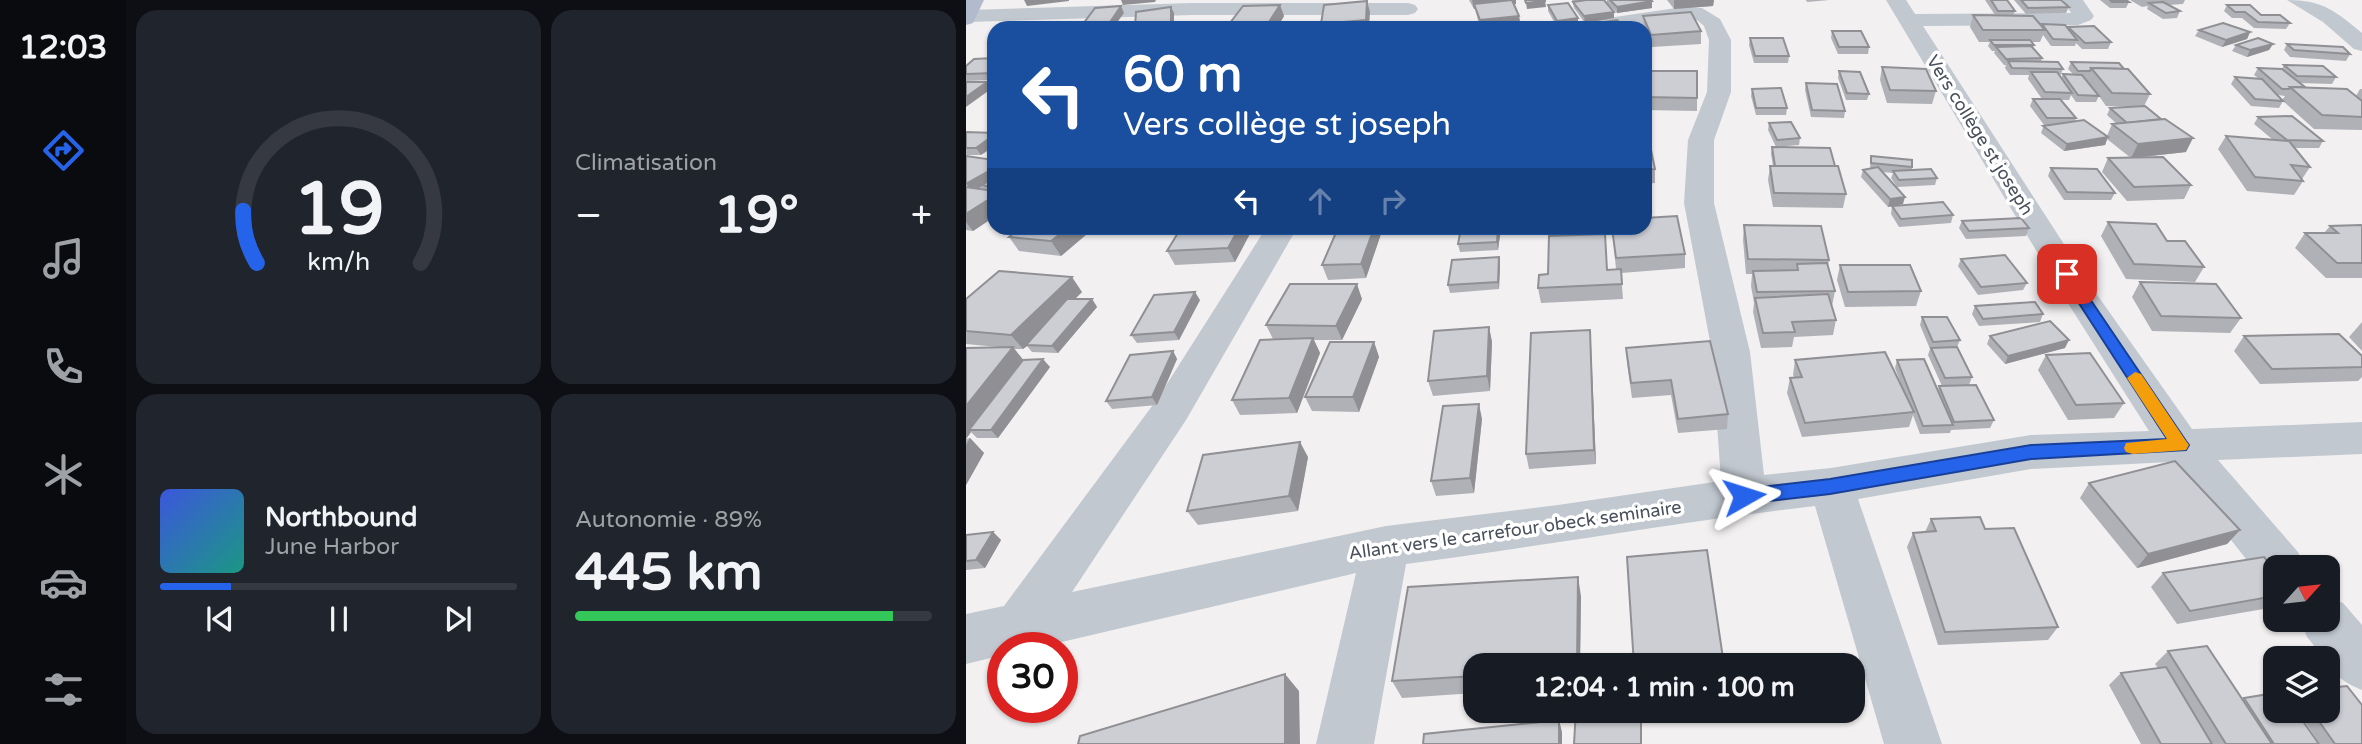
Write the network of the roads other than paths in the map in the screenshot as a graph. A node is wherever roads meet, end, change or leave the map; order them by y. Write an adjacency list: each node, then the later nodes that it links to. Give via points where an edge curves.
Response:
1 (2073, 0): 4 (street, via 2084,16 2066,21)
2 (2297, 0): 6 (street)
3 (1412, 4): 5 (street); 8 (street)
4 (1902, 10): 13 (street, Vers collège st joseph, via 2081,297)
5 (969, 12)
6 (2330, 18): 7 (street); 10 (street)
7 (2362, 18)
8 (1402, 21)
9 (1629, 21): 15 (street, via 1702,14 1713,23 1720,40 1718,92 1701,140 1699,203 1731,352)
10 (2362, 44)
11 (1277, 235): 18 (street, via 1172,409)
12 (2362, 438): 13 (street, Allant vers le carrefour obeck seminaire)
13 (2180, 445): 14 (street, Allant vers le carrefour obeck seminaire, via 2031,452); 17 (street, Vers collège st joseph)
14 (1830, 486): 15 (street, Allant vers le carrefour obeck seminaire); 23 (street)
15 (1744, 496): 16 (street, Allant vers le carrefour obeck seminaire)
16 (1386, 546): 18 (street, Allant vers le carrefour obeck seminaire); 22 (street)
17 (2271, 555)
18 (1019, 628): 20 (street, Allant vers le carrefour obeck seminaire)
19 (2335, 632): 21 (street)
20 (966, 639)
21 (2362, 664)
22 (1345, 744)
23 (1913, 744)

